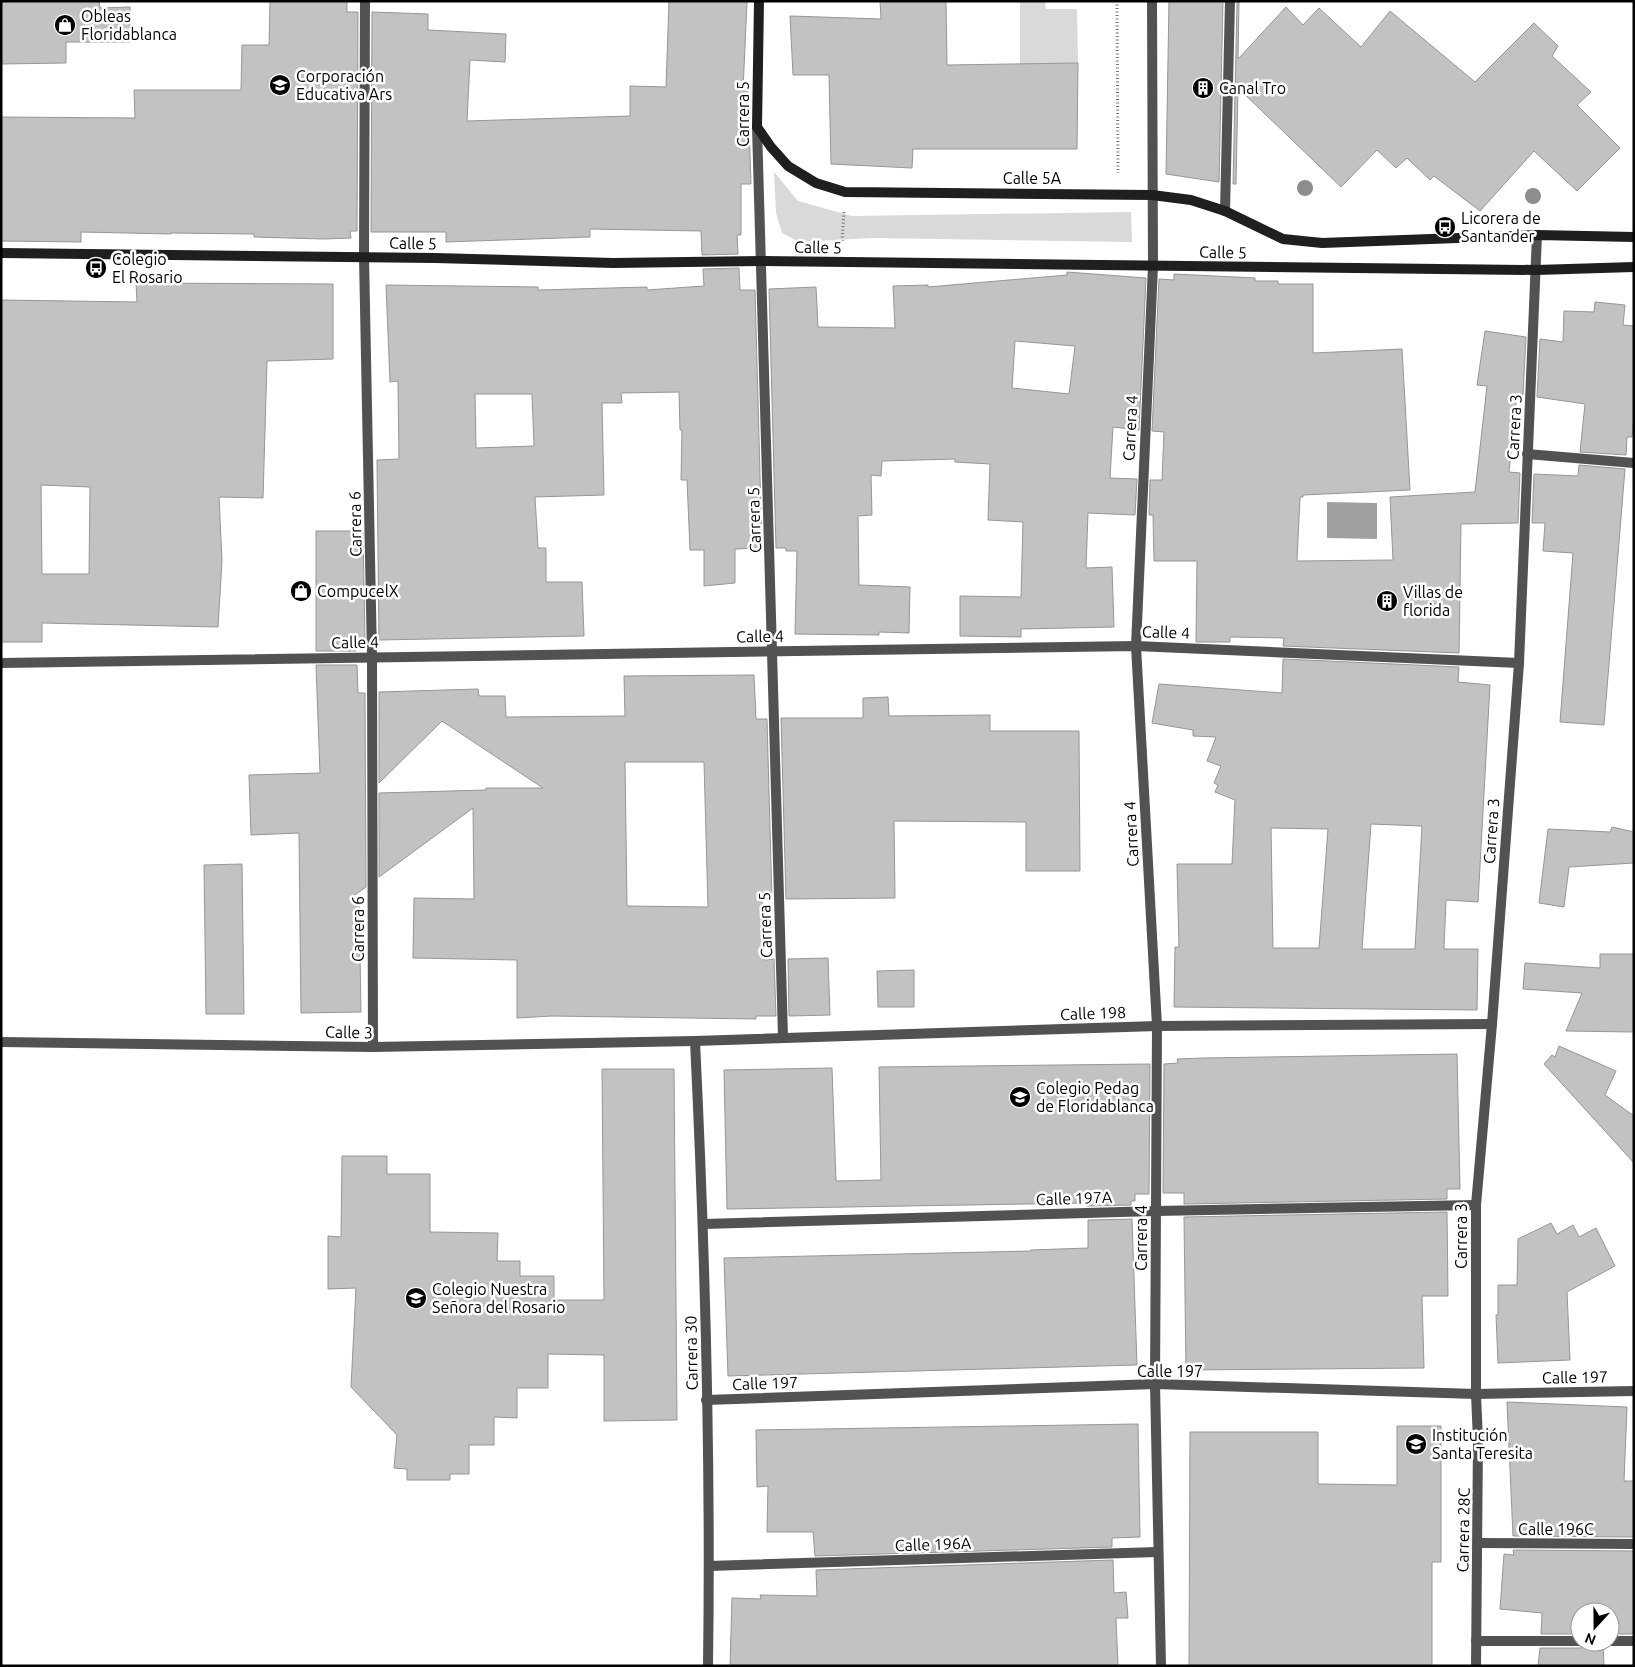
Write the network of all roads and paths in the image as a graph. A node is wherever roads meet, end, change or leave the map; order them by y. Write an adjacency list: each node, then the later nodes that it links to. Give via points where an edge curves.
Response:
1 (365, 1): 15 (street, Carrera 6)
2 (759, 1): 6 (main road, Carrera 5)
3 (1117, 1): 7 (path)
4 (1152, 1): 8 (street, Carrera 4)
5 (1230, 1): 11 (street)
6 (758, 127): 9 (main road, Calle 5A, via 788,166 816,183 845,192); 16 (street, Carrera 5)
7 (1118, 172): 8 (path); 9 (path)
8 (1152, 176): 10 (street, Carrera 4)
9 (1118, 194): 10 (main road, Calle 5A)
10 (1152, 195): 11 (main road, Calle 5A, via 1191,200); 17 (street, Carrera 4)
11 (1225, 211): 12 (main road, Calle 5A, via 1283,238 1322,244)
12 (1537, 235): 13 (main road); 19 (street, Carrera 3)
13 (1634, 237)
14 (1, 253): 15 (main road, Calle 5)
15 (364, 257): 16 (main road, Calle 5, via 613,263); 24 (street, Carrera 6)
16 (761, 261): 17 (main road, Calle 5); 23 (street, Carrera 5)
17 (1153, 266): 19 (main road, Calle 5); 22 (street, Carrera 4)
18 (1634, 267): 19 (main road, Calle 5)
19 (1536, 270): 20 (street, Carrera 3)
20 (1527, 454): 21 (street); 26 (street, Carrera 3)
21 (1634, 462)
22 (1136, 646): 23 (street, Calle 4); 26 (street, Calle 4); 28 (street, Carrera 4)
23 (772, 650): 24 (street, Calle 4); 29 (street, Carrera 5)
24 (372, 656): 25 (street, Calle 4); 32 (street, Carrera 6)
25 (1, 663)
26 (1520, 663): 27 (street, Carrera 3)
27 (1492, 1024): 28 (street, Calle 198); 33 (street, Carrera 3)
28 (1157, 1026): 29 (street, Calle 198); 34 (street, Carrera 4)
29 (783, 1037): 30 (street, Calle 198)
30 (695, 1041): 32 (street, Calle 3); 35 (street, Carrera 30)
31 (1, 1042): 32 (street, Calle 3)
32 (373, 1047)
33 (1476, 1205): 34 (street, Calle 197A); 38 (street, Carrera 3)
34 (1156, 1211): 35 (street, Calle 197A); 36 (street, Carrera 4)
35 (704, 1224): 39 (street, Carrera 30)
36 (1155, 1384): 38 (street, Calle 197); 39 (street, Calle 197); 42 (street, Carrera 4)
37 (1634, 1391): 38 (street, Calle 197)
38 (1476, 1394): 40 (street, Carrera 28C)
39 (706, 1400): 43 (street, Carrera 30)
40 (1478, 1543): 41 (street, Calle 196C); 44 (street, Carrera 28C)
41 (1634, 1544)
42 (1157, 1552): 43 (street, Calle 196A); 49 (street, Carrera 4)
43 (709, 1566): 48 (street, Carrera 30)
44 (1476, 1641): 45 (street); 50 (street, Carrera 28C)
45 (1570, 1641)
46 (1620, 1641): 47 (street)
47 (1634, 1641)
48 (708, 1666)
49 (1161, 1666)
50 (1476, 1666)

